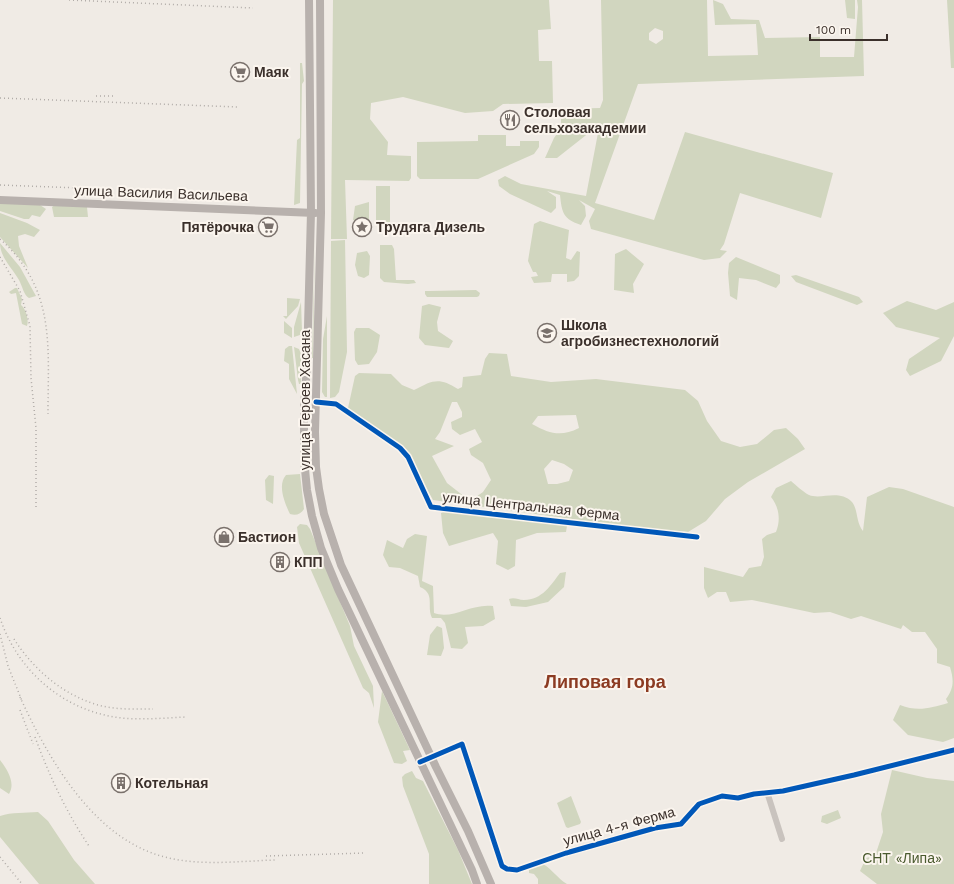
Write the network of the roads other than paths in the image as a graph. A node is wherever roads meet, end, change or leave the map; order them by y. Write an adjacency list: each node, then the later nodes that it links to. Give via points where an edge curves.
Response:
1 (309, 0): 4 (main road, улица Героев Хасана)
2 (320, 0): 5 (main road, улица Героев Хасана)
3 (0, 200): 4 (main road, улица Василия Васильева)
4 (311, 212): 5 (main road, улица Василия Васильева); 10 (main road, улица Героев Хасана, via 304,407 304,459 308,496 329,568)
5 (322, 213): 6 (main road, улица Героев Хасана)
6 (316, 402): 7 (street, улица Центральная Ферма, via 336,404 400,448 411,463 431,507); 9 (main road, улица Героев Хасана, via 316,467 324,514 334,545 350,585)
7 (697, 537)
8 (954, 750): 11 (street, улица 4-я Ферма, via 783,791)
9 (431, 756): 10 (street, улица 4-я Ферма); 11 (street, улица 4-я Ферма, via 462,744 502,866 511,870 651,829 681,824 699,804 708,799 722,796 738,798); 14 (main road, улица Героев Хасана)
10 (420, 762): 13 (main road, улица Героев Хасана)
11 (766, 792): 12 (street)
12 (782, 839)
13 (477, 884)
14 (491, 884)

